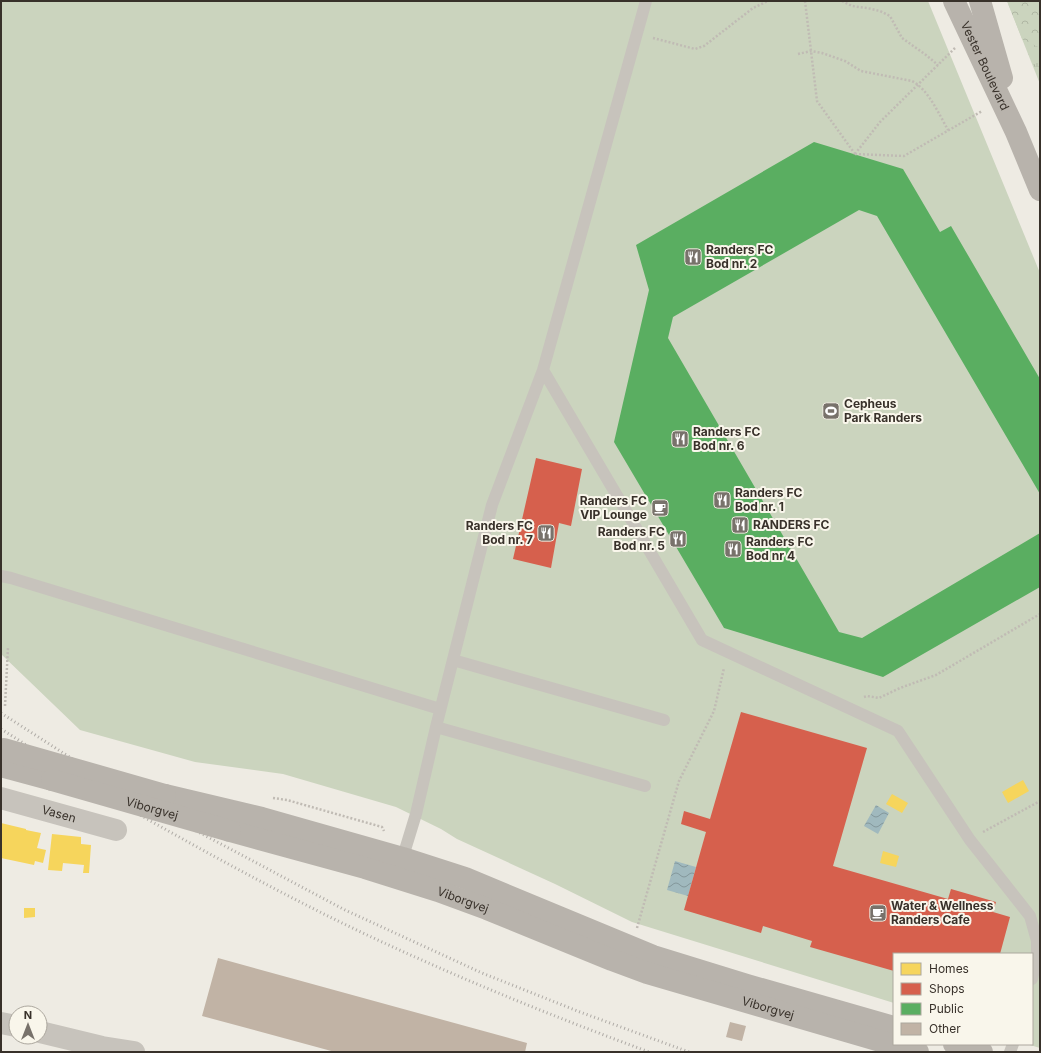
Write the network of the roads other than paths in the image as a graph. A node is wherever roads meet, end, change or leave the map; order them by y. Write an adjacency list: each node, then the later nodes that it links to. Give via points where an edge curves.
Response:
1 (646, 1): 6 (lane)
2 (954, 1): 4 (street, Vester Boulevard)
3 (980, 1): 4 (street, Vester Boulevard)
4 (1016, 132): 5 (street, Vester Boulevard)
5 (1040, 190)
6 (543, 370): 8 (lane, via 492,505); 17 (lane, via 702,640 898,731 970,840 1030,916)
7 (1, 576): 9 (lane)
8 (453, 660): 9 (lane); 10 (lane)
9 (440, 709): 11 (lane)
10 (664, 720)
11 (436, 727): 13 (lane); 16 (lane, via 416,814)
12 (2, 755): 16 (street, Viborgvej, bridge, via 262,818); 16 (street, Viborgvej, bridge, via 52,780 230,831)
13 (645, 786)
14 (1, 798): 15 (street, Vasen)
15 (116, 830)
16 (400, 868): 19 (street, Viborgvej, via 465,878 660,958); 21 (street, Viborgvej, via 487,909 647,973)
17 (1039, 955): 18 (lane)
18 (1033, 976)
19 (893, 1027)
20 (48, 1034): 24 (street)
21 (893, 1045)
22 (894, 1045): 25 (street, Viborgvej)
23 (958, 1045): 26 (street)
24 (134, 1052)
25 (918, 1052)
26 (982, 1052)

